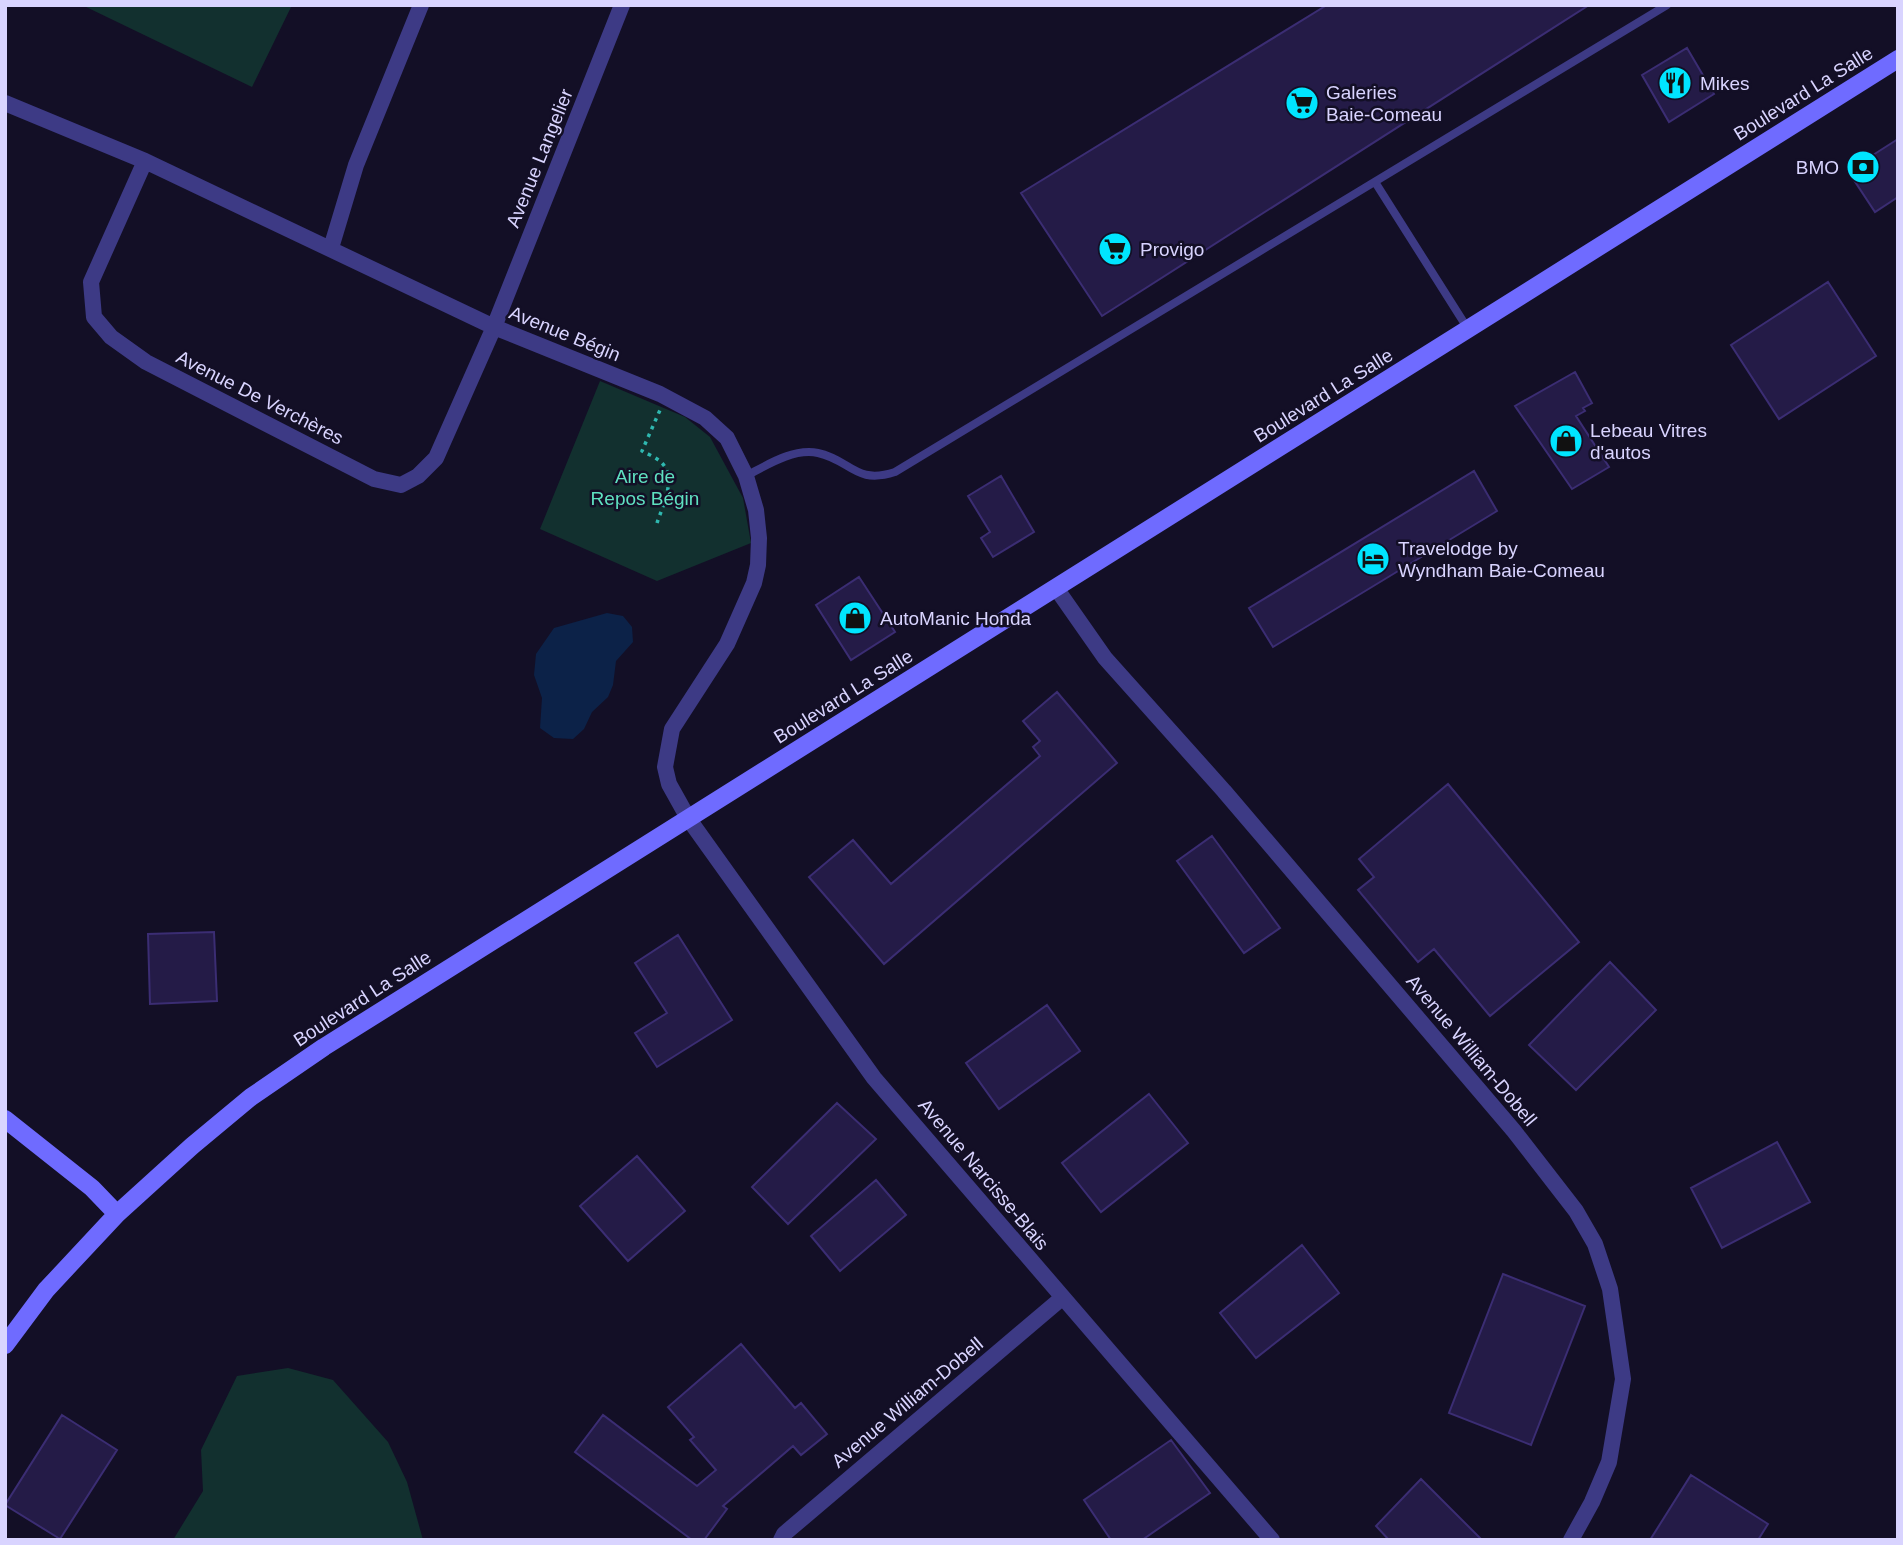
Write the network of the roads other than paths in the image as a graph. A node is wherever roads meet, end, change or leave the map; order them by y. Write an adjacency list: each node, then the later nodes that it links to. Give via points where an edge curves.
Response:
1 (421, 5): 8 (street, via 356,165)
2 (622, 5): 9 (street, Avenue Langelier)
3 (1667, 5): 7 (lane)
4 (1898, 59): 10 (street, Boulevard La Salle)
5 (5, 103): 6 (street, Avenue Bégin)
6 (145, 161): 8 (street, Avenue Bégin); 9 (street, Avenue De Verchères, via 91,282 94,317 111,337 146,362 374,479 401,485 436,458)
7 (1375, 182): 10 (lane); 11 (lane, via 895,472 880,477 859,474 819,453 803,452)
8 (331, 248): 9 (street, Avenue Bégin)
9 (494, 327): 11 (street, Avenue Bégin, via 705,418 727,438)
10 (1468, 329): 12 (street, Boulevard La Salle)
11 (746, 476): 13 (street, Avenue Bégin, via 757,510 754,583 727,644 672,729 665,767)
12 (1056, 588): 13 (street, Boulevard La Salle); 20 (street, Avenue William-Dobell, via 1105,658 1514,1130 1576,1211 1595,1244 1610,1289 1623,1379 1609,1462)
13 (688, 818): 15 (street, Boulevard La Salle, via 324,1046 251,1097); 16 (street, Avenue Narcisse-Blais, via 874,1078)
14 (5, 1119): 15 (street, via 92,1188)
15 (117, 1214): 17 (street, Boulevard La Salle, via 46,1290)
16 (1062, 1298): 18 (street, Avenue William-Dobell); 19 (street, Avenue Narcisse-Blais)
17 (5, 1345)
18 (781, 1540)
19 (1272, 1540)
20 (1571, 1540)

